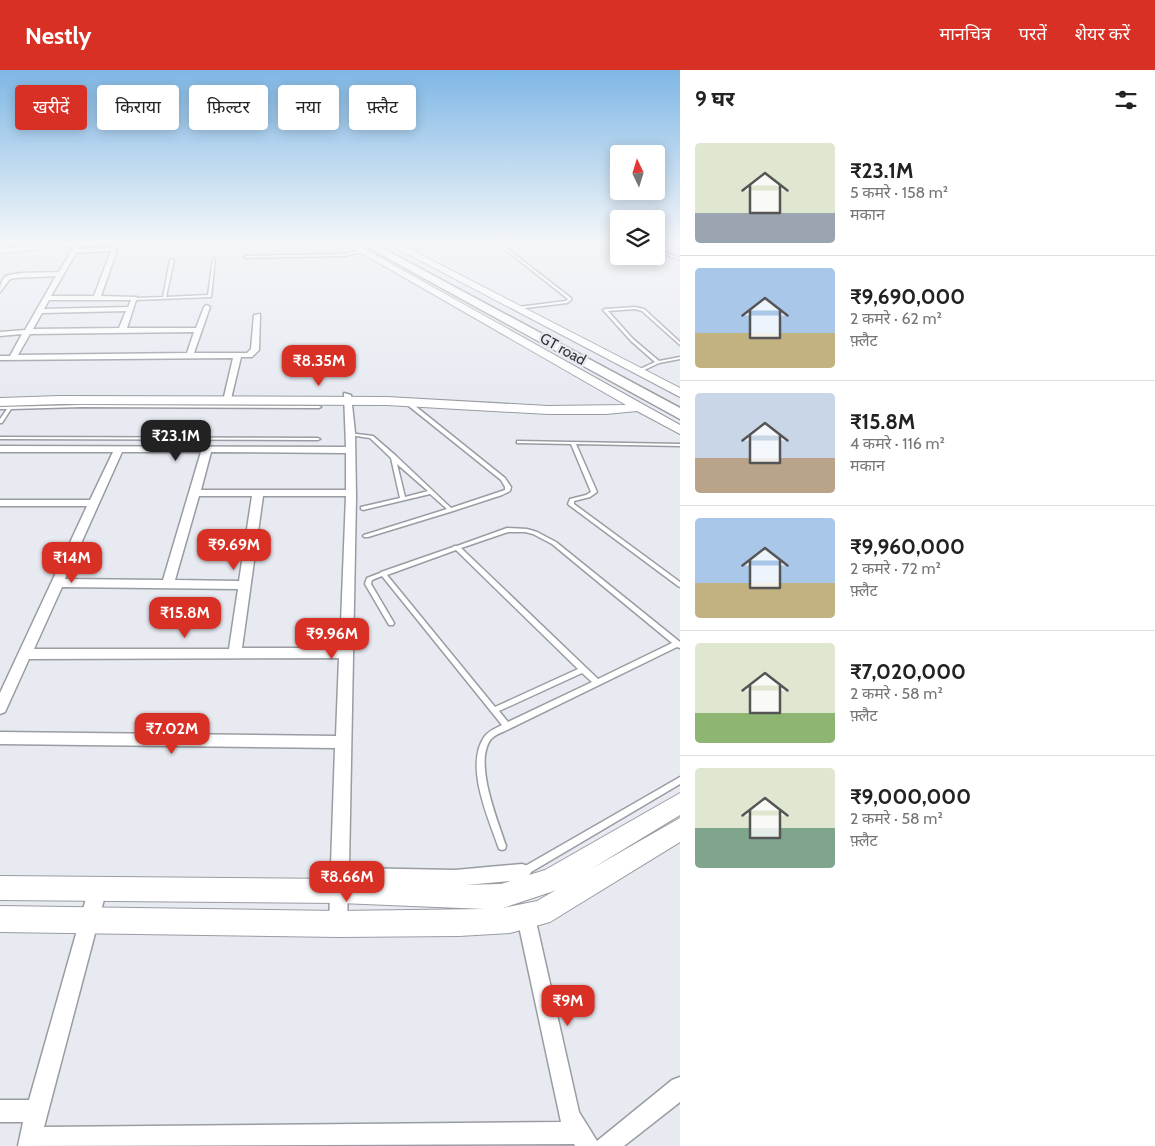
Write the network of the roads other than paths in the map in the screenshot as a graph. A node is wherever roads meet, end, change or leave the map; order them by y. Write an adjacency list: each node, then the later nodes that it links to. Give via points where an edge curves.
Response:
1 (50, 293): 10 (street)
2 (98, 293): 11 (street)
3 (165, 293): 12 (lane)
4 (210, 293): 12 (lane, via 210,296)
5 (443, 293): 36 (street)
6 (451, 293): 41 (highway, GT road)
7 (469, 293): 38 (highway, GT road)
8 (489, 293): 15 (street)
9 (563, 293): 15 (lane, via 570,299 567,302)
10 (47, 298): 11 (street); 17 (street)
11 (96, 298): 13 (street)
12 (164, 298): 13 (lane)
13 (135, 299): 16 (street)
14 (207, 307): 19 (street)
15 (518, 308): 30 (street)
16 (131, 309): 17 (street); 21 (street)
17 (40, 311): 20 (street)
18 (258, 315): 25 (street, via 255,350 249,355)
19 (199, 330): 21 (street); 24 (street)
20 (27, 331): 21 (street); 22 (street); 26 (street)
21 (122, 331)
22 (0, 334)
23 (680, 344): 29 (lane, via 642,310 605,310 632,340)
24 (190, 355): 25 (street); 26 (street)
25 (237, 356): 33 (street)
26 (13, 357): 27 (street)
27 (0, 358)
28 (680, 358): 29 (lane)
29 (658, 362): 30 (lane)
30 (639, 371): 31 (street)
31 (680, 393)
32 (0, 398): 33 (street, via 79,395)
33 (227, 398): 34 (street); 37 (street, via 60,400)
34 (347, 398): 35 (street); 36 (street, via 413,396 552,404); 44 (street)
35 (406, 401): 36 (street, via 548,410 606,410); 63 (lane, via 507,483 507,491)
36 (634, 404): 43 (street)
37 (5, 405): 39 (lane); 40 (lane); 42 (lane)
38 (680, 406)
39 (0, 408)
40 (320, 408)
41 (680, 414)
42 (0, 422)
43 (680, 430)
44 (351, 434): 53 (street); 54 (lane, via 371,437)
45 (0, 438): 46 (lane)
46 (318, 439)
47 (519, 442): 48 (lane)
48 (573, 443): 49 (lane); 69 (lane, via 594,492 572,500 571,504)
49 (680, 445)
50 (0, 449): 51 (street)
51 (119, 449): 52 (street); 61 (street)
52 (207, 450): 53 (street); 56 (street)
53 (351, 450): 58 (street)
54 (393, 456): 55 (lane); 59 (lane)
55 (432, 492): 59 (lane); 63 (lane)
56 (194, 493): 57 (street); 68 (street)
57 (258, 493): 58 (street); 70 (street)
58 (351, 493): 74 (street)
59 (403, 499): 62 (lane)
60 (0, 503): 61 (street)
61 (94, 503): 67 (street)
62 (363, 508)
63 (451, 510): 64 (lane)
64 (366, 536)
65 (456, 547): 66 (lane); 72 (lane, via 507,530 525,530 545,537); 76 (lane)
66 (383, 573): 71 (lane, via 369,579 368,584); 79 (lane)
67 (57, 583): 68 (street); 75 (street)
68 (168, 584): 70 (street)
69 (680, 584)
70 (245, 585): 73 (street)
71 (391, 623)
72 (678, 645): 77 (lane)
73 (235, 653): 74 (street); 75 (street)
74 (346, 653): 82 (street)
75 (25, 654): 78 (street)
76 (583, 670): 77 (lane); 79 (lane)
77 (597, 683): 80 (lane)
78 (0, 708)
79 (495, 710): 80 (lane)
80 (508, 726): 86 (lane, via 490,736 482,748 480,761)
81 (0, 738): 82 (street)
82 (345, 742): 88 (street)
83 (680, 780): 87 (lane)
84 (680, 803): 88 (street, via 551,880 501,896 463,897)
85 (680, 829): 91 (street, via 541,913)
86 (502, 846)
87 (522, 872): 88 (street)
88 (341, 884): 90 (street); 94 (street)
89 (0, 888): 90 (street)
90 (98, 888): 93 (street)
91 (526, 917): 94 (street, via 459,923); 98 (street, via 569,1116)
92 (0, 919): 93 (street)
93 (87, 920): 94 (street); 97 (street)
94 (338, 924)
95 (680, 1088): 101 (street)
96 (0, 1110): 97 (street)
97 (37, 1111): 100 (street)
98 (583, 1139): 99 (street)
99 (166, 1141): 100 (street)
100 (29, 1142)
101 (606, 1146)

